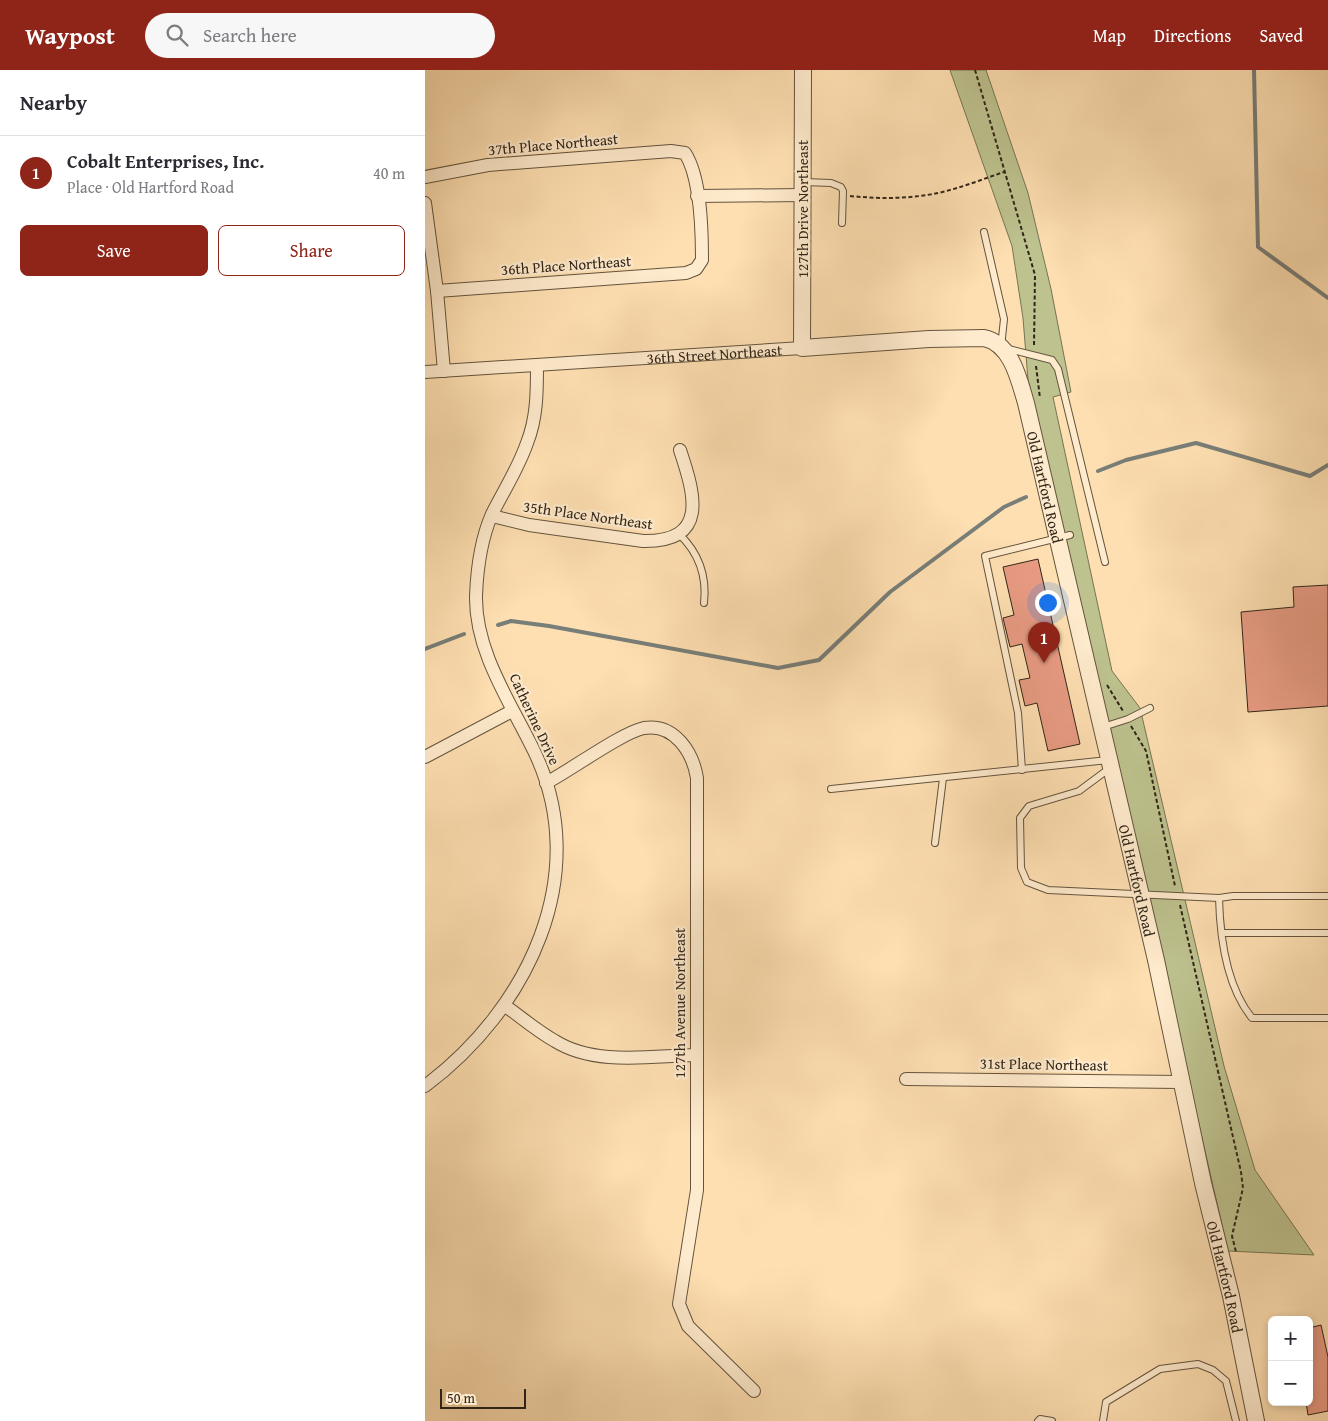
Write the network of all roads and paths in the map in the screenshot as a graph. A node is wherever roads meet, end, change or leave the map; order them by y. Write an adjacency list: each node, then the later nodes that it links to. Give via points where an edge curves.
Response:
1 (803, 70): 5 (street, 127th Drive Northeast)
2 (975, 70): 3 (path)
3 (1005, 172): 7 (path, via 917,197); 14 (path, via 1035,275)
4 (425, 177): 6 (street, 37th Place Northeast, via 488,165 671,151 685,153 692,163)
5 (802, 188): 6 (street); 7 (lane, via 837,184); 13 (street, 127th Drive Northeast)
6 (697, 196): 11 (street, 36th Place Northeast, via 702,260 696,269 678,274)
7 (843, 196): 9 (lane)
8 (425, 203): 11 (street)
9 (842, 223)
10 (985, 232): 12 (lane, via 1005,319)
11 (437, 291): 16 (street)
12 (1001, 347): 13 (street, 36th Street Northeast, via 992,340 966,337); 14 (lane); 22 (street, Old Hartford Road, via 1017,374)
13 (802, 348): 15 (street, 36th Street Northeast)
14 (1035, 356): 18 (path); 23 (lane, via 1052,360 1058,368)
15 (537, 365): 16 (street, 36th Street Northeast); 20 (street, Catherine Drive, via 535,418 528,442)
16 (444, 371): 17 (street, 36th Street Northeast)
17 (425, 372)
18 (1040, 400)
19 (681, 450): 21 (street, via 694,506 691,520)
20 (492, 516): 21 (street, 35th Place Northeast, via 577,533 643,541 660,541); 27 (street, Catherine Drive, via 482,545 476,598 485,647)
21 (679, 534): 24 (lane, via 699,561 704,577)
22 (1064, 536): 29 (street, Old Hartford Road); 32 (lane, via 985,556 1018,713)
23 (1105, 562)
24 (703, 603)
25 (1103, 679): 28 (path)
26 (1150, 708): 28 (lane)
27 (512, 711): 30 (street); 34 (street, Catherine Drive, via 535,751)
28 (1127, 719): 29 (lane); 39 (path, via 1146,751)
29 (1101, 727): 31 (street, Old Hartford Road)
30 (425, 758)
31 (1110, 763): 32 (lane); 37 (street, Old Hartford Road); 37 (lane, via 1079,791 1029,806 1020,818 1021,868 1027,882 1048,890)
32 (1021, 770): 33 (lane)
33 (943, 778): 35 (lane); 36 (lane)
34 (547, 783): 43 (street, Catherine Drive, via 556,841 552,902 531,960); 45 (street, 127th Avenue Northeast, via 645,728 673,735 690,753 697,778)
35 (831, 788)
36 (935, 843)
37 (1141, 895): 39 (lane); 47 (street, Old Hartford Road)
38 (1328, 896): 40 (lane)
39 (1178, 897): 40 (lane); 49 (path, via 1241,1172 1243,1188 1232,1236)
40 (1219, 898): 41 (lane)
41 (1221, 933): 42 (lane); 44 (lane, via 1235,989 1252,1018)
42 (1328, 933)
43 (504, 1005): 45 (street, via 555,1042 585,1053 605,1057); 48 (street, Catherine Drive, via 458,1058)
44 (1328, 1018)
45 (695, 1055): 50 (street, 127th Avenue Northeast, via 696,1207 679,1304 688,1326)
46 (906, 1079): 47 (street, 31st Place Northeast)
47 (1182, 1082): 55 (street, Old Hartford Road)
48 (425, 1086)
49 (1236, 1254)
50 (754, 1391)
51 (1038, 1421): 52 (lane)
52 (1052, 1421)
53 (1103, 1421): 54 (lane, via 1106,1402 1160,1369 1198,1364 1226,1380)
54 (1236, 1421)
55 (1256, 1421)

